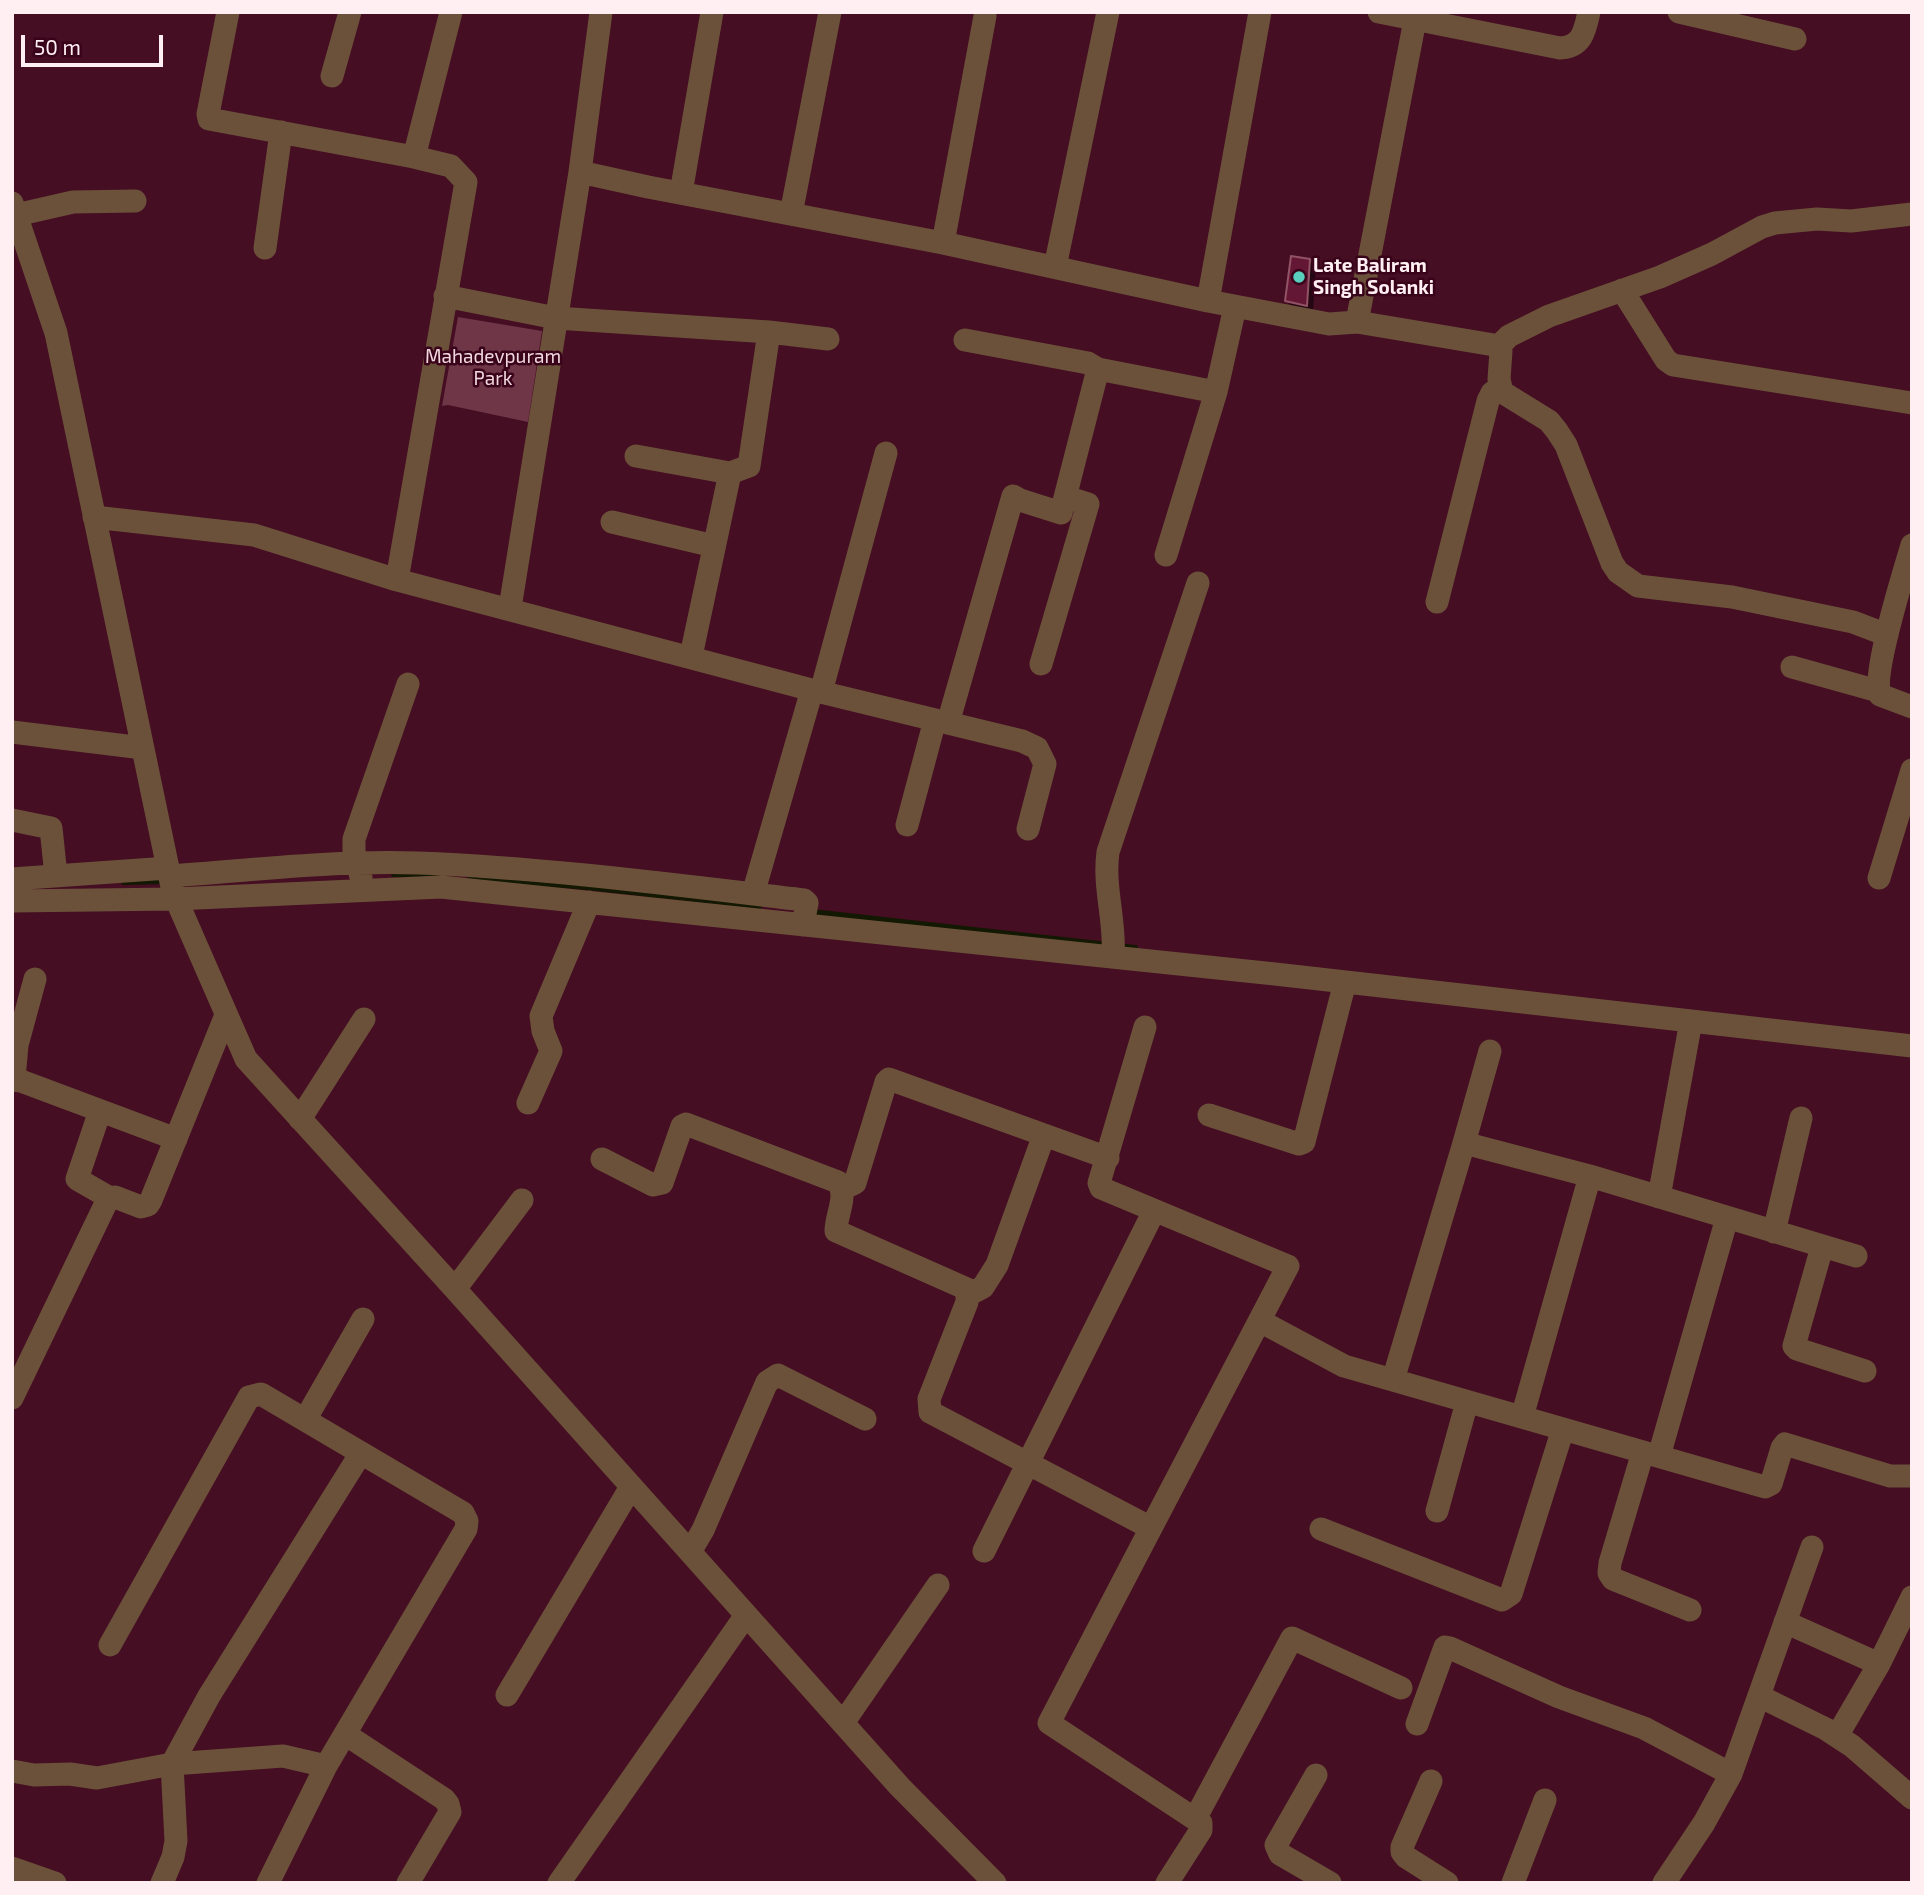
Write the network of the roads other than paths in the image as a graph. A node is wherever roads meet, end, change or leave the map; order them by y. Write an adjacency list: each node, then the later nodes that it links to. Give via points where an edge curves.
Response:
1 (228, 12): 16 (street, via 208,117)
2 (350, 12): 15 (street)
3 (451, 12): 17 (street)
4 (601, 12): 18 (street)
5 (712, 12): 19 (street)
6 (830, 12): 22 (street)
7 (1108, 12): 27 (street)
8 (1260, 12): 30 (street)
9 (1379, 12): 13 (street)
10 (1589, 12): 13 (street, via 1584,36 1568,48)
11 (1679, 12): 14 (street)
12 (985, 16): 24 (street)
13 (1415, 20): 33 (street)
14 (1795, 39)
15 (332, 76)
16 (281, 132): 17 (street); 25 (street)
17 (414, 156): 29 (street, via 451,166 466,182)
18 (580, 172): 19 (street); 32 (street)
19 (681, 193): 22 (street)
20 (135, 201): 21 (street)
21 (14, 209): 26 (street)
22 (791, 214): 24 (street)
23 (1912, 214): 28 (street, via 1775,223)
24 (943, 243): 27 (street)
25 (265, 248)
26 (22, 265): 46 (street, via 56,333)
27 (1055, 267): 30 (street)
28 (1622, 290): 37 (street, via 1537,321); 41 (street, via 1673,365)
29 (445, 296): 32 (street); 51 (street)
30 (1208, 301): 31 (street)
31 (1235, 307): 33 (street, via 1329,324); 40 (street)
32 (556, 318): 34 (street); 54 (street)
33 (1357, 322): 37 (street)
34 (769, 332): 35 (street); 44 (street, via 749,466)
35 (828, 339)
36 (965, 340): 38 (street, via 1088,363)
37 (1498, 347): 39 (street)
38 (1098, 369): 40 (street); 45 (street)
39 (1500, 387): 53 (street, via 1488,401); 55 (street, via 1557,431 1612,563 1638,586 1732,597 1831,617)
40 (1216, 392): 50 (street)
41 (1912, 403)
42 (886, 453): 60 (street)
43 (636, 456): 44 (street)
44 (730, 472): 49 (street)
45 (1066, 497): 57 (street, via 1088,504); 63 (street, via 1060,513 1013,496)
46 (94, 517): 51 (street, via 254,535); 65 (street)
47 (612, 522): 49 (street)
48 (1912, 545): 55 (street)
49 (714, 546): 56 (street)
50 (1166, 555)
51 (397, 580): 54 (street)
52 (1198, 583): 79 (street, via 1108,852 1105,872)
53 (1437, 602)
54 (510, 608): 56 (street)
55 (1887, 635): 61 (street)
56 (691, 656): 60 (street)
57 (1041, 664)
58 (1792, 667): 61 (street)
59 (408, 684): 71 (street, via 354,839)
60 (816, 691): 63 (street); 75 (street)
61 (1878, 691): 62 (street)
62 (1912, 707)
63 (942, 721): 68 (street); 69 (street, via 1037,748 1045,764)
64 (12, 732): 65 (street)
65 (143, 748): 74 (street)
66 (1912, 770): 72 (street)
67 (12, 820): 70 (street, via 51,828)
68 (906, 825)
69 (1028, 829)
70 (56, 876): 73 (street); 74 (street)
71 (360, 878): 74 (street); 75 (street, via 418,863); 77 (street)
72 (1879, 878)
73 (12, 879)
74 (171, 883): 76 (street); 82 (street)
75 (753, 894): 78 (street, via 804,900)
76 (12, 901)
77 (589, 902): 78 (street); 89 (street, via 541,1016 551,1051)
78 (805, 916): 79 (street)
79 (1113, 949): 81 (street)
80 (36, 979): 88 (street, via 17,1045)
81 (1345, 982): 84 (street); 91 (street, via 1304,1142)
82 (226, 1015): 93 (street, via 246,1059); 95 (street)
83 (364, 1019): 93 (street)
84 (1691, 1021): 86 (street); 101 (street)
85 (1145, 1027): 97 (street)
86 (1912, 1046)
87 (1490, 1051): 96 (street)
88 (13, 1080): 90 (street)
89 (528, 1103)
90 (100, 1111): 95 (street); 102 (street, via 77,1180)
91 (1209, 1115)
92 (1801, 1118): 106 (street)
93 (300, 1119): 109 (street)
94 (1044, 1135): 97 (street); 100 (street, via 889,1079 855,1183); 110 (street, via 997,1265 983,1287)
95 (176, 1139): 102 (street, via 148,1205)
96 (1464, 1143): 99 (street); 114 (street)
97 (1108, 1158): 104 (street, via 1101,1188)
98 (602, 1159): 100 (street, via 658,1185 686,1124 838,1182)
99 (1590, 1176): 101 (street); 117 (street)
100 (842, 1189): 110 (street, via 836,1231 967,1289)
101 (1659, 1197): 105 (street)
102 (110, 1198): 115 (street)
103 (522, 1200): 109 (street)
104 (1154, 1210): 112 (street, via 1288,1266); 123 (street)
105 (1727, 1218): 106 (street); 122 (street)
106 (1774, 1232): 107 (street)
107 (1822, 1247): 108 (street); 113 (street, via 1794,1346)
108 (1856, 1256)
109 (455, 1289): 125 (street)
110 (968, 1295): 123 (street, via 929,1398 930,1412)
111 (363, 1319): 119 (street)
112 (1260, 1321): 114 (street, via 1344,1366); 127 (street)
113 (1865, 1371)
114 (1393, 1380): 116 (street)
115 (12, 1398)
116 (1467, 1402): 117 (street); 126 (street)
117 (1522, 1417): 120 (street)
118 (865, 1419): 131 (street, via 778,1375 773,1377)
119 (305, 1420): 121 (street); 137 (street, via 261,1394 249,1397)
120 (1563, 1429): 122 (street); 128 (street, via 1507,1598 1502,1600)
121 (361, 1453): 144 (street, via 463,1513 467,1521); 146 (street)
122 (1651, 1454): 124 (street, via 1765,1487 1770,1485 1785,1444 1890,1476); 134 (street, via 1609,1573 1613,1579)
123 (1027, 1464): 127 (street); 130 (street)
124 (1912, 1476)
125 (631, 1487): 131 (street); 140 (street)
126 (1437, 1511)
127 (1151, 1528): 154 (street, via 1049,1723)
128 (1321, 1529)
129 (1812, 1547): 136 (street)
130 (984, 1551)
131 (690, 1552): 135 (street)
132 (938, 1585): 142 (street)
133 (1912, 1597): 138 (street)
134 (1690, 1610)
135 (746, 1615): 142 (street); 160 (street)
136 (1785, 1622): 138 (street); 141 (street)
137 (110, 1645)
138 (1879, 1664): 145 (street)
139 (1401, 1688): 154 (street, via 1292,1638)
140 (507, 1695)
141 (1759, 1696): 145 (street); 150 (street)
142 (843, 1723): 161 (street)
143 (1417, 1724): 150 (street, via 1445,1647 1644,1728)
144 (345, 1734): 147 (street); 159 (street, via 448,1804 450,1812)
145 (1837, 1736): 152 (street)
146 (172, 1763): 147 (street, via 283,1756); 148 (street, via 97,1778); 157 (street, via 176,1841)
147 (326, 1766): 158 (street)
148 (12, 1771)
149 (1316, 1774): 163 (street, via 1276,1845 1280,1854)
150 (1731, 1774): 166 (street)
151 (1431, 1781): 164 (street, via 1402,1852)
152 (1912, 1798)
153 (1545, 1800): 165 (street)
154 (1195, 1819): 162 (street, via 1203,1826)
155 (14, 1873): 156 (street)
156 (55, 1883)
157 (162, 1883)
158 (268, 1883)
159 (408, 1883)
160 (559, 1883)
161 (995, 1883)
162 (1167, 1883)
163 (1330, 1883)
164 (1447, 1883)
165 (1513, 1883)
166 (1664, 1883)

